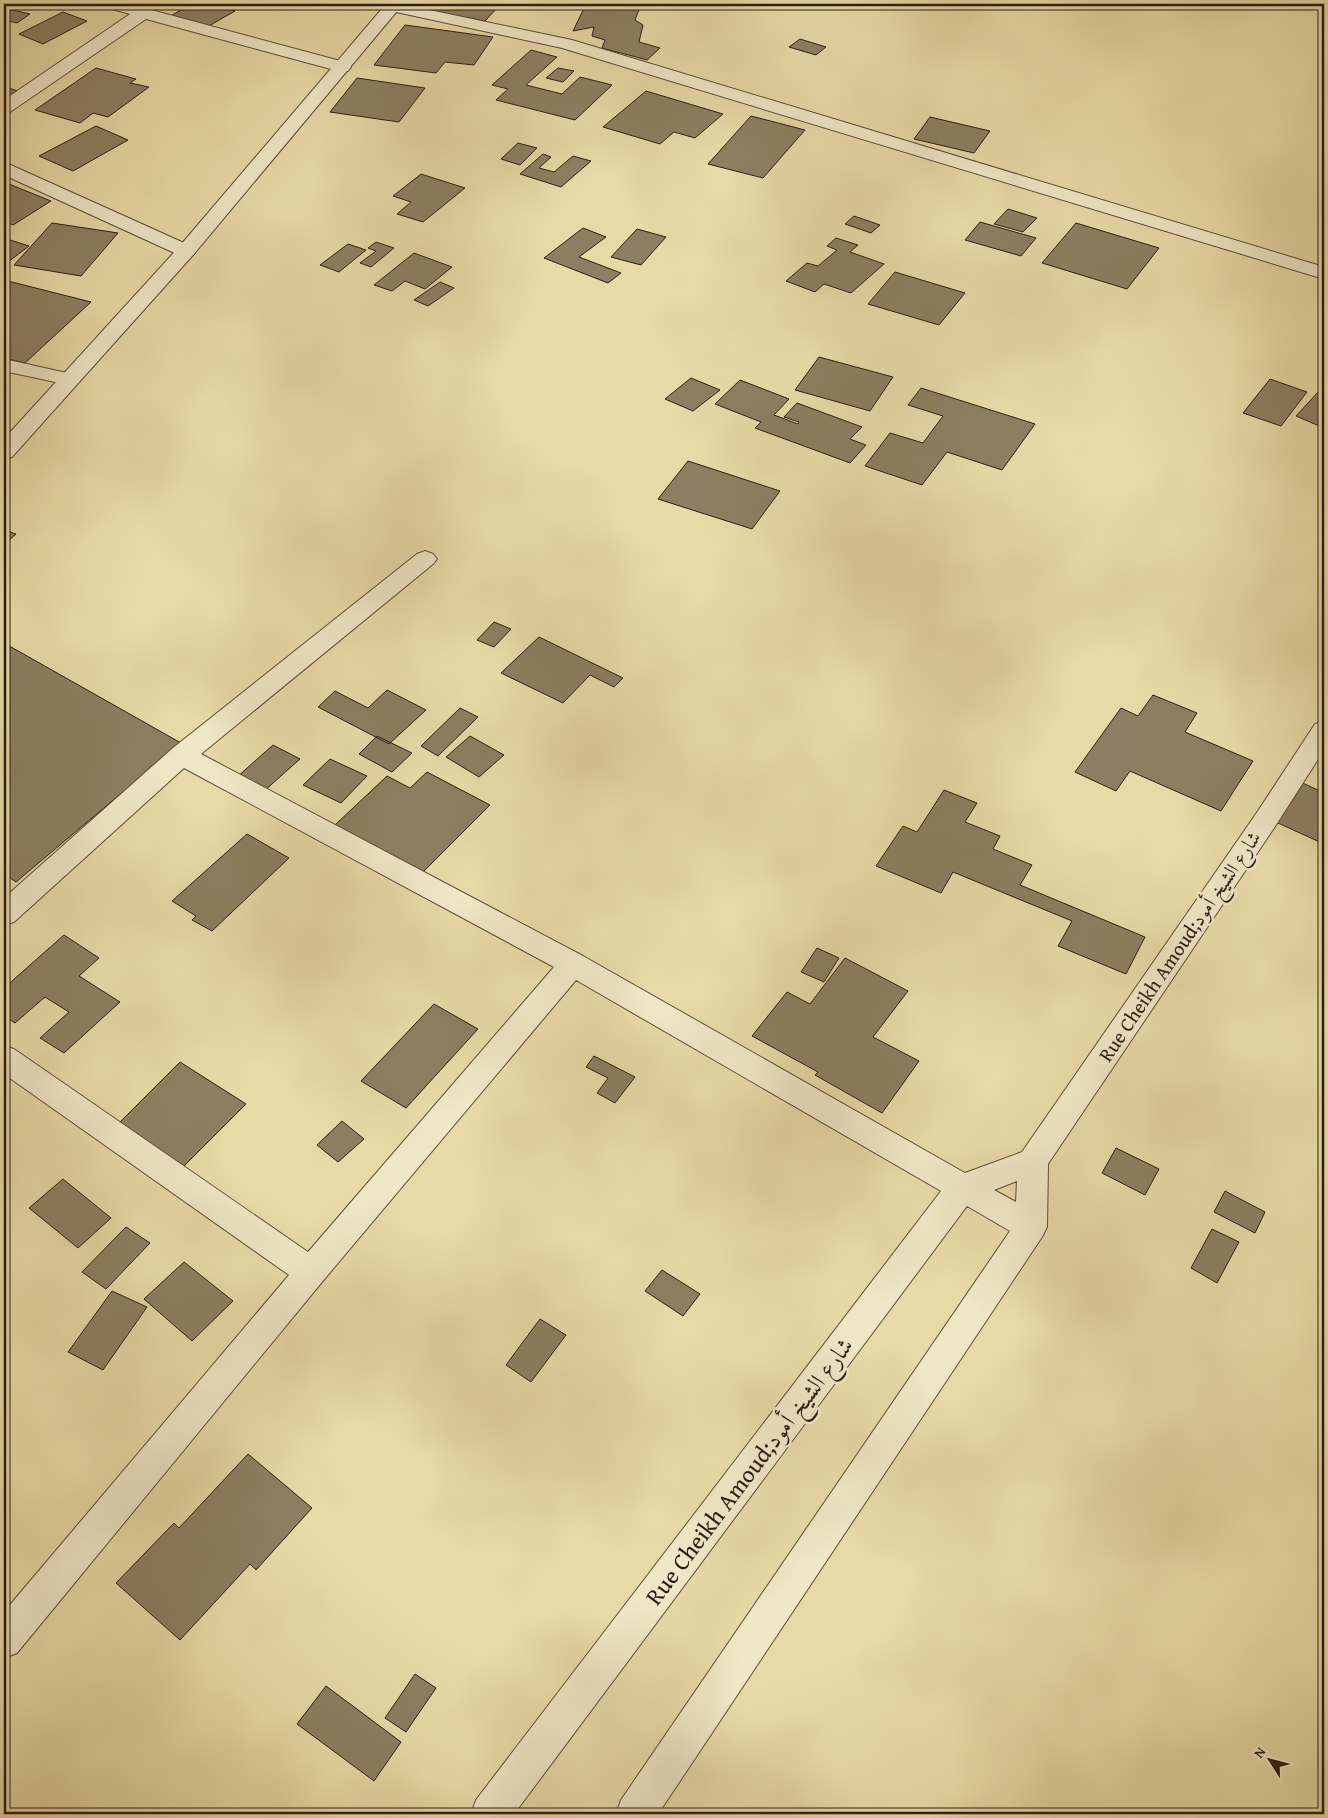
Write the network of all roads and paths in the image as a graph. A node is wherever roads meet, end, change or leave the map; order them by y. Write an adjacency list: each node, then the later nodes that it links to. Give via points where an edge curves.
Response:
1 (111, 4): 3 (street)
2 (394, 5): 4 (street); 8 (street, via 566,44)
3 (143, 13): 4 (street); 5 (street)
4 (342, 67): 7 (street)
5 (4, 108)
6 (4, 168): 7 (street)
7 (186, 251): 10 (street)
8 (1324, 273)
9 (4, 365): 10 (street)
10 (69, 379): 11 (street)
11 (4, 452)
12 (425, 559): 14 (street)
13 (1324, 730): 18 (street, Rue Cheikh Amoud;شارع الشيخ أمود, via 1268,818)
14 (182, 755): 15 (street); 16 (street)
15 (4, 914)
16 (573, 964): 19 (street); 21 (street)
17 (4, 1058): 21 (street)
18 (1033, 1161): 19 (street); 20 (street)
19 (962, 1188): 20 (street); 23 (street, Rue Cheikh Amoud;شارع الشيخ أمود)
20 (1031, 1227): 24 (street)
21 (311, 1272): 22 (street)
22 (4, 1640)
23 (490, 1814)
24 (635, 1814)

